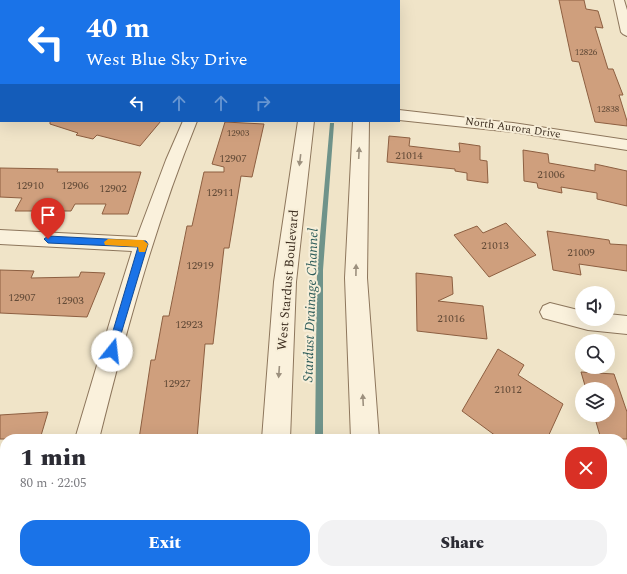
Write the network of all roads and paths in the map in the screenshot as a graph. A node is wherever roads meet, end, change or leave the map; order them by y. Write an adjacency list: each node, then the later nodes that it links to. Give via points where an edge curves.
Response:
1 (619, 0): 2 (street)
2 (627, 32)
3 (400, 115): 7 (street, North Aurora Drive, via 451,119)
4 (190, 122): 9 (street)
5 (306, 122): 13 (street, West Stardust Boulevard, one-way to 13, via 285,282)
6 (361, 122): 14 (street, one-way to 6, via 356,278)
7 (627, 145)
8 (0, 237): 9 (street)
9 (143, 244): 12 (street)
10 (550, 312): 11 (street, via 588,321)
11 (627, 325)
12 (88, 434)
13 (276, 434)
14 (365, 434)

